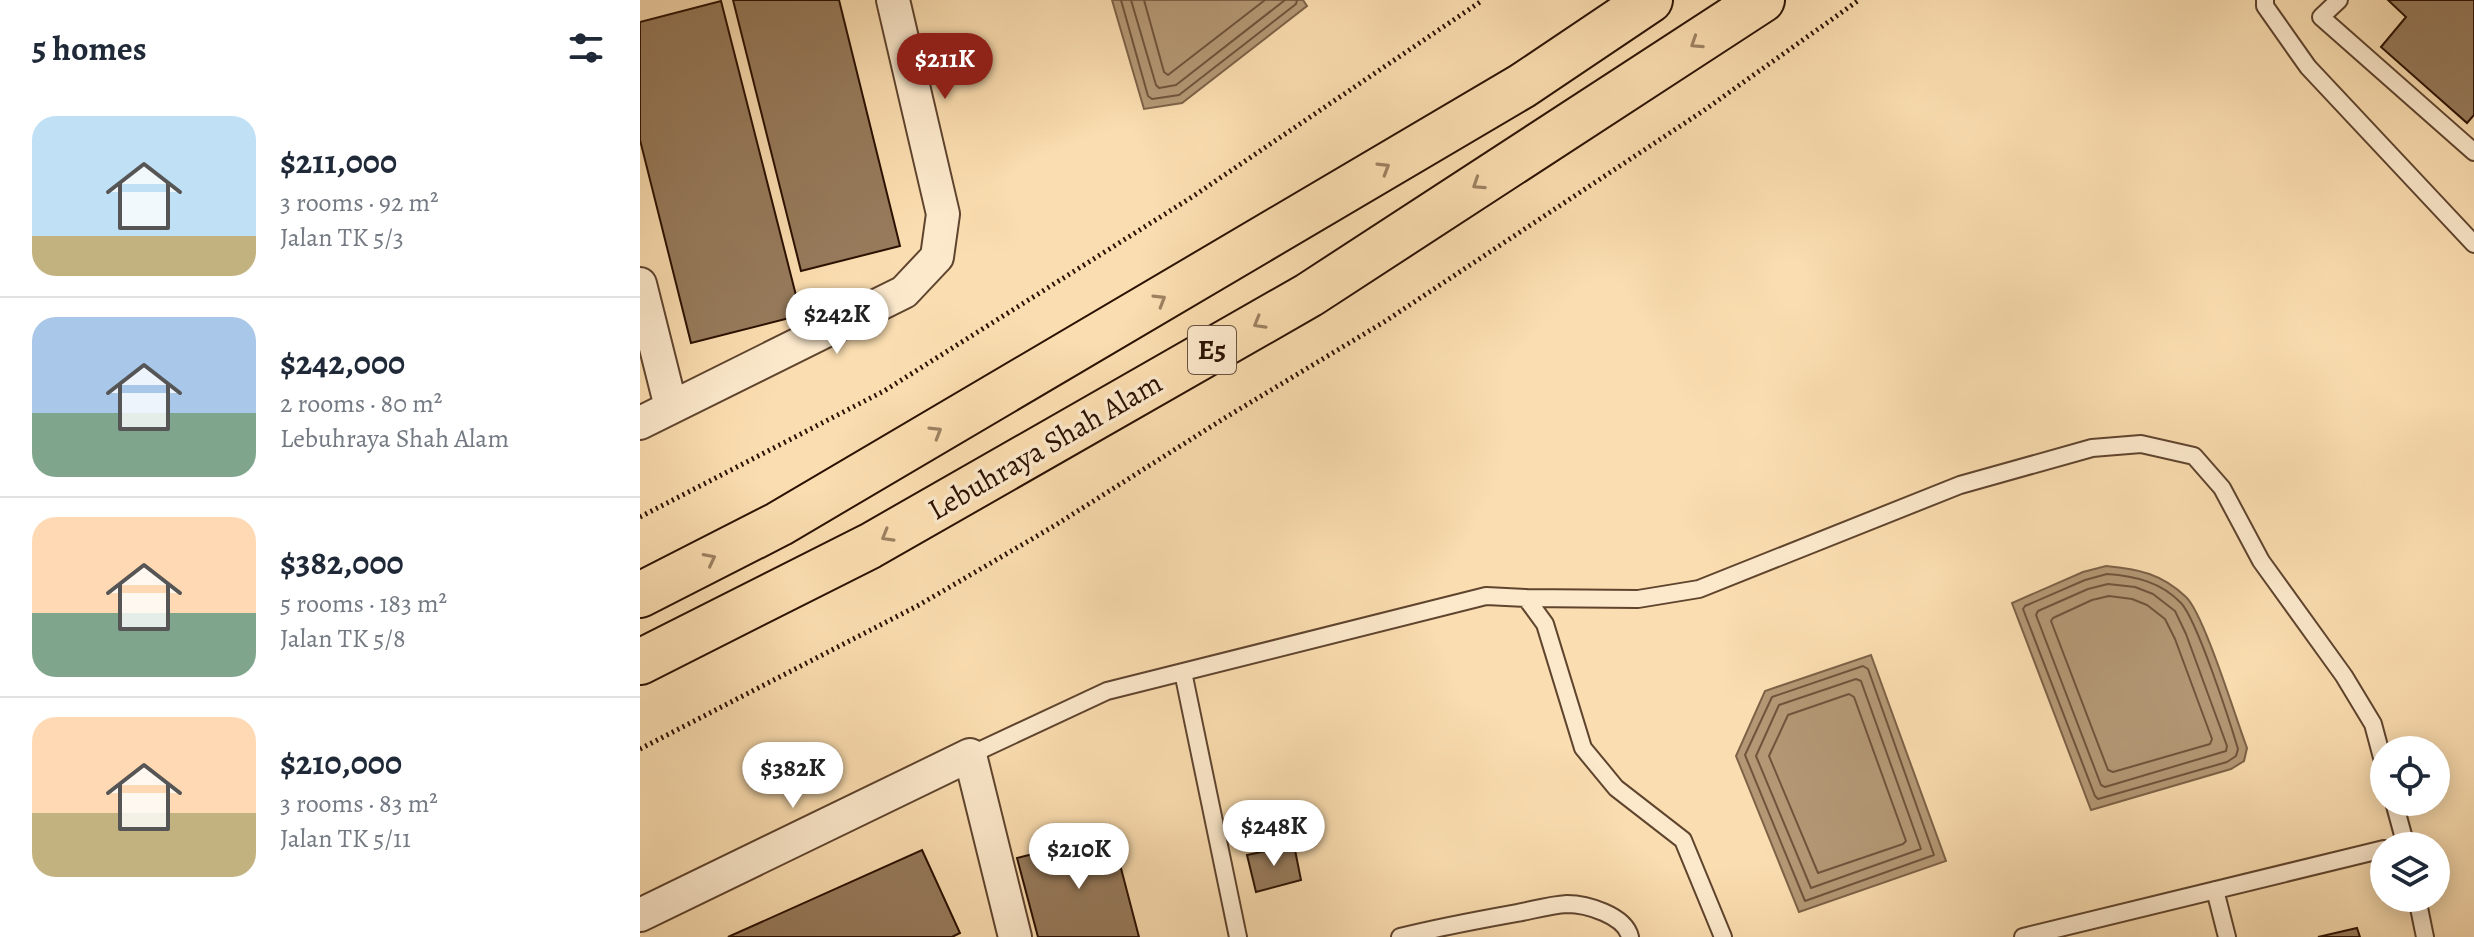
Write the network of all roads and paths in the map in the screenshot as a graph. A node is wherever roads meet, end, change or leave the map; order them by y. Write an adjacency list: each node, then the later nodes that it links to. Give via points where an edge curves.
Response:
1 (893, 0): 11 (street, via 943,214 937,257 904,292)
2 (1483, 0): 13 (path, via 1192,197 884,391)
3 (1650, 0): 14 (highway, E5, one-way to 3, via 793,516 1522,86)
4 (1762, 0): 16 (highway, Lebuhraya Shah Alam / E5, one-way to 16, via 1309,295 870,546)
5 (1859, 0): 19 (path, via 1703,111 1384,322 1054,526 919,605)
6 (2265, 0): 9 (lane, via 2308,67)
7 (2339, 0): 8 (lane, via 2321,17)
8 (2474, 152)
9 (2474, 244)
10 (640, 284): 11 (street)
11 (671, 407): 12 (street)
12 (640, 423)
13 (640, 517)
14 (640, 595)
15 (1526, 598): 17 (lane, via 1486,596); 18 (lane, via 1638,599 1699,589 1960,485 2092,448 2141,444 2194,456 2222,488 2261,561 2344,676); 29 (lane, via 1545,624 1583,748 1616,788 1683,840)
16 (640, 662)
17 (1183, 672): 20 (lane, via 1107,691); 26 (lane)
18 (2376, 736)
19 (640, 749)
20 (970, 755): 24 (street); 25 (street)
21 (2370, 852): 22 (lane)
22 (2215, 890): 30 (lane); 31 (lane)
23 (2420, 912): 32 (lane)
24 (640, 915)
25 (1015, 937)
26 (1238, 937)
27 (1400, 937): 28 (lane, via 1566,904 1612,917)
28 (1630, 937)
29 (1723, 937)
30 (2023, 937)
31 (2227, 937)
32 (2425, 937)

